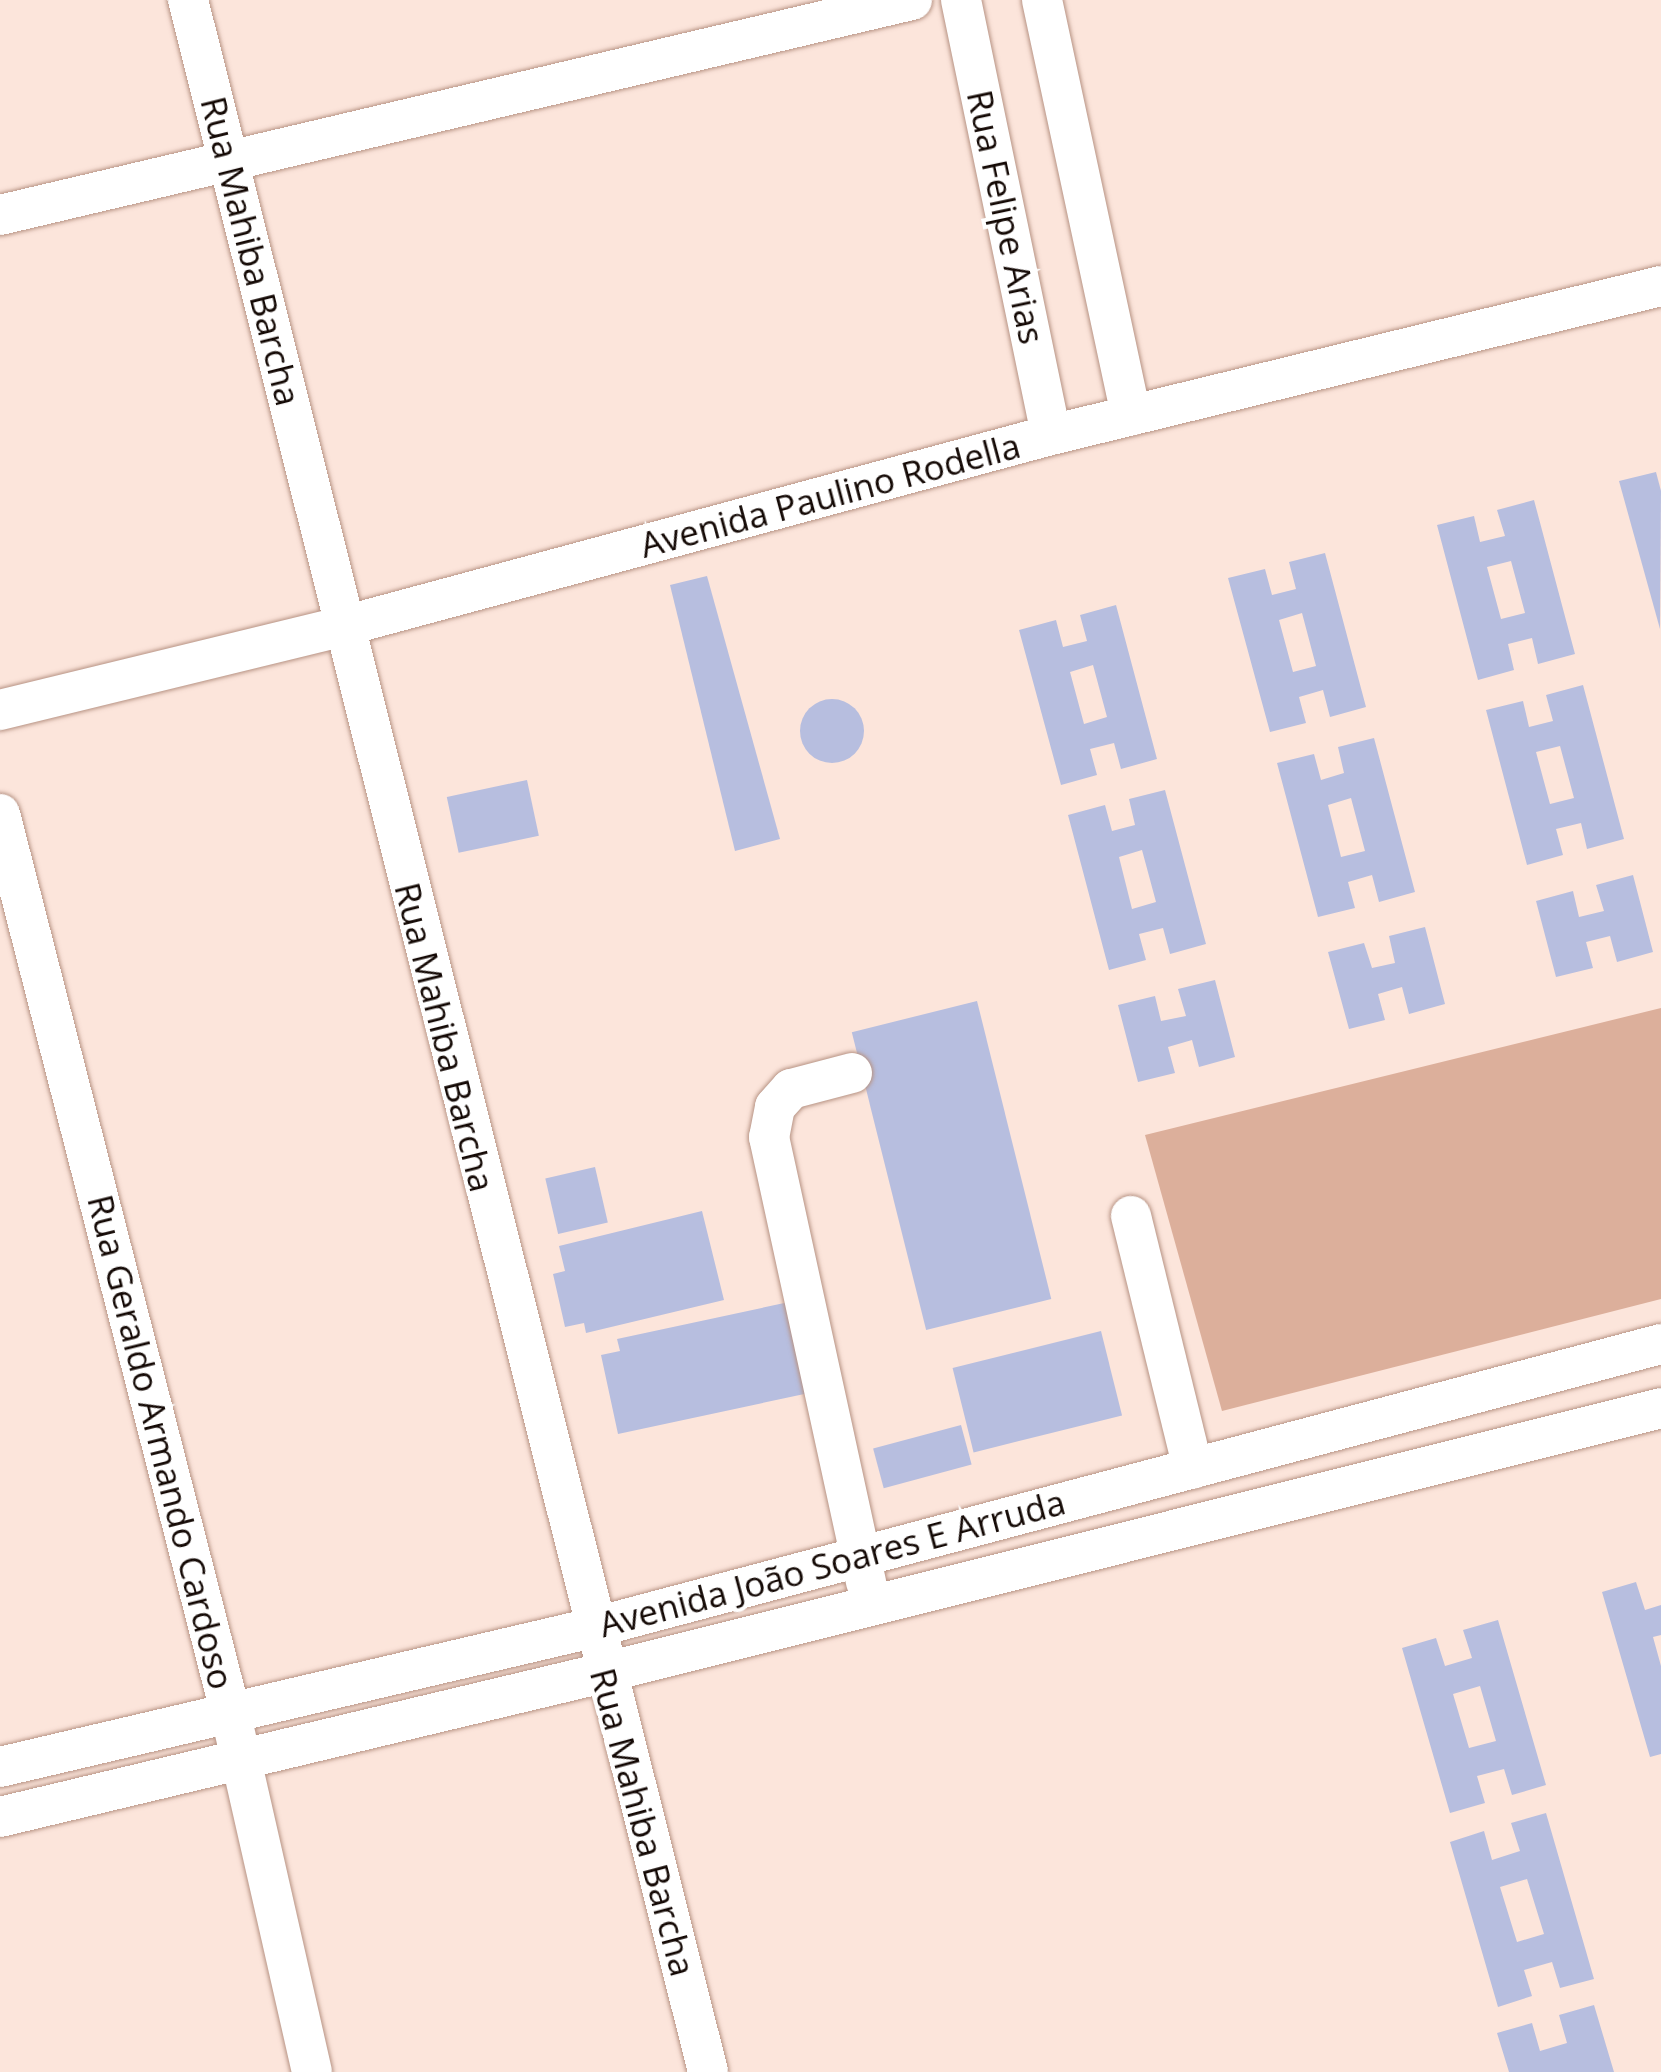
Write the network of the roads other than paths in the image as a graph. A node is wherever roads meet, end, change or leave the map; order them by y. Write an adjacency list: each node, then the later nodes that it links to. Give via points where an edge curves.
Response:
1 (188, 0): 5 (street, Rua Mahiba Barcha)
2 (912, 0): 5 (street)
3 (961, 0): 9 (street, Rua Felipe Arias)
4 (1042, 0): 8 (street)
5 (228, 157): 6 (street); 10 (street, Rua Mahiba Barcha)
6 (0, 215)
7 (1661, 286): 8 (street, Avenida Paulino Rodella)
8 (1131, 416): 9 (street, Avenida Paulino Rodella)
9 (1051, 435): 10 (street, Avenida Paulino Rodella)
10 (344, 626): 11 (street, Avenida Paulino Rodella); 21 (street, Rua Mahiba Barcha)
11 (0, 710)
12 (0, 814): 24 (street, Rua Geraldo Armando Cardoso)
13 (852, 1073): 18 (street, via 790,1090 775,1107 770,1136)
14 (1130, 1216): 17 (street)
15 (1661, 1344): 17 (street, Avenida João Soares E Arruda)
16 (1661, 1408): 20 (street, Avenida João Soares E Arruda)
17 (1193, 1468): 18 (street, Avenida João Soares E Arruda)
18 (859, 1556): 19 (street, Avenida João Soares E Arruda); 20 (street)
19 (685, 1603): 21 (street, Avenida João Soares E Arruda); 22 (street)
20 (872, 1606): 22 (street, Avenida João Soares E Arruda)
21 (592, 1628): 23 (street, Rua Mahiba Barcha); 24 (street, Avenida João Soares E Arruda)
22 (698, 1650): 23 (street, Avenida João Soares E Arruda)
23 (603, 1674): 25 (street, Avenida João Soares E Arruda); 29 (street, Rua Mahiba Barcha)
24 (230, 1711): 25 (street, Rua Geraldo Armando Cardoso); 26 (street, Avenida João Soares E Arruda)
25 (241, 1759): 27 (street, Avenida João Soares E Arruda); 28 (street, Rua Geraldo Armando Cardoso)
26 (0, 1767)
27 (0, 1816)
28 (312, 2072)
29 (708, 2072)

